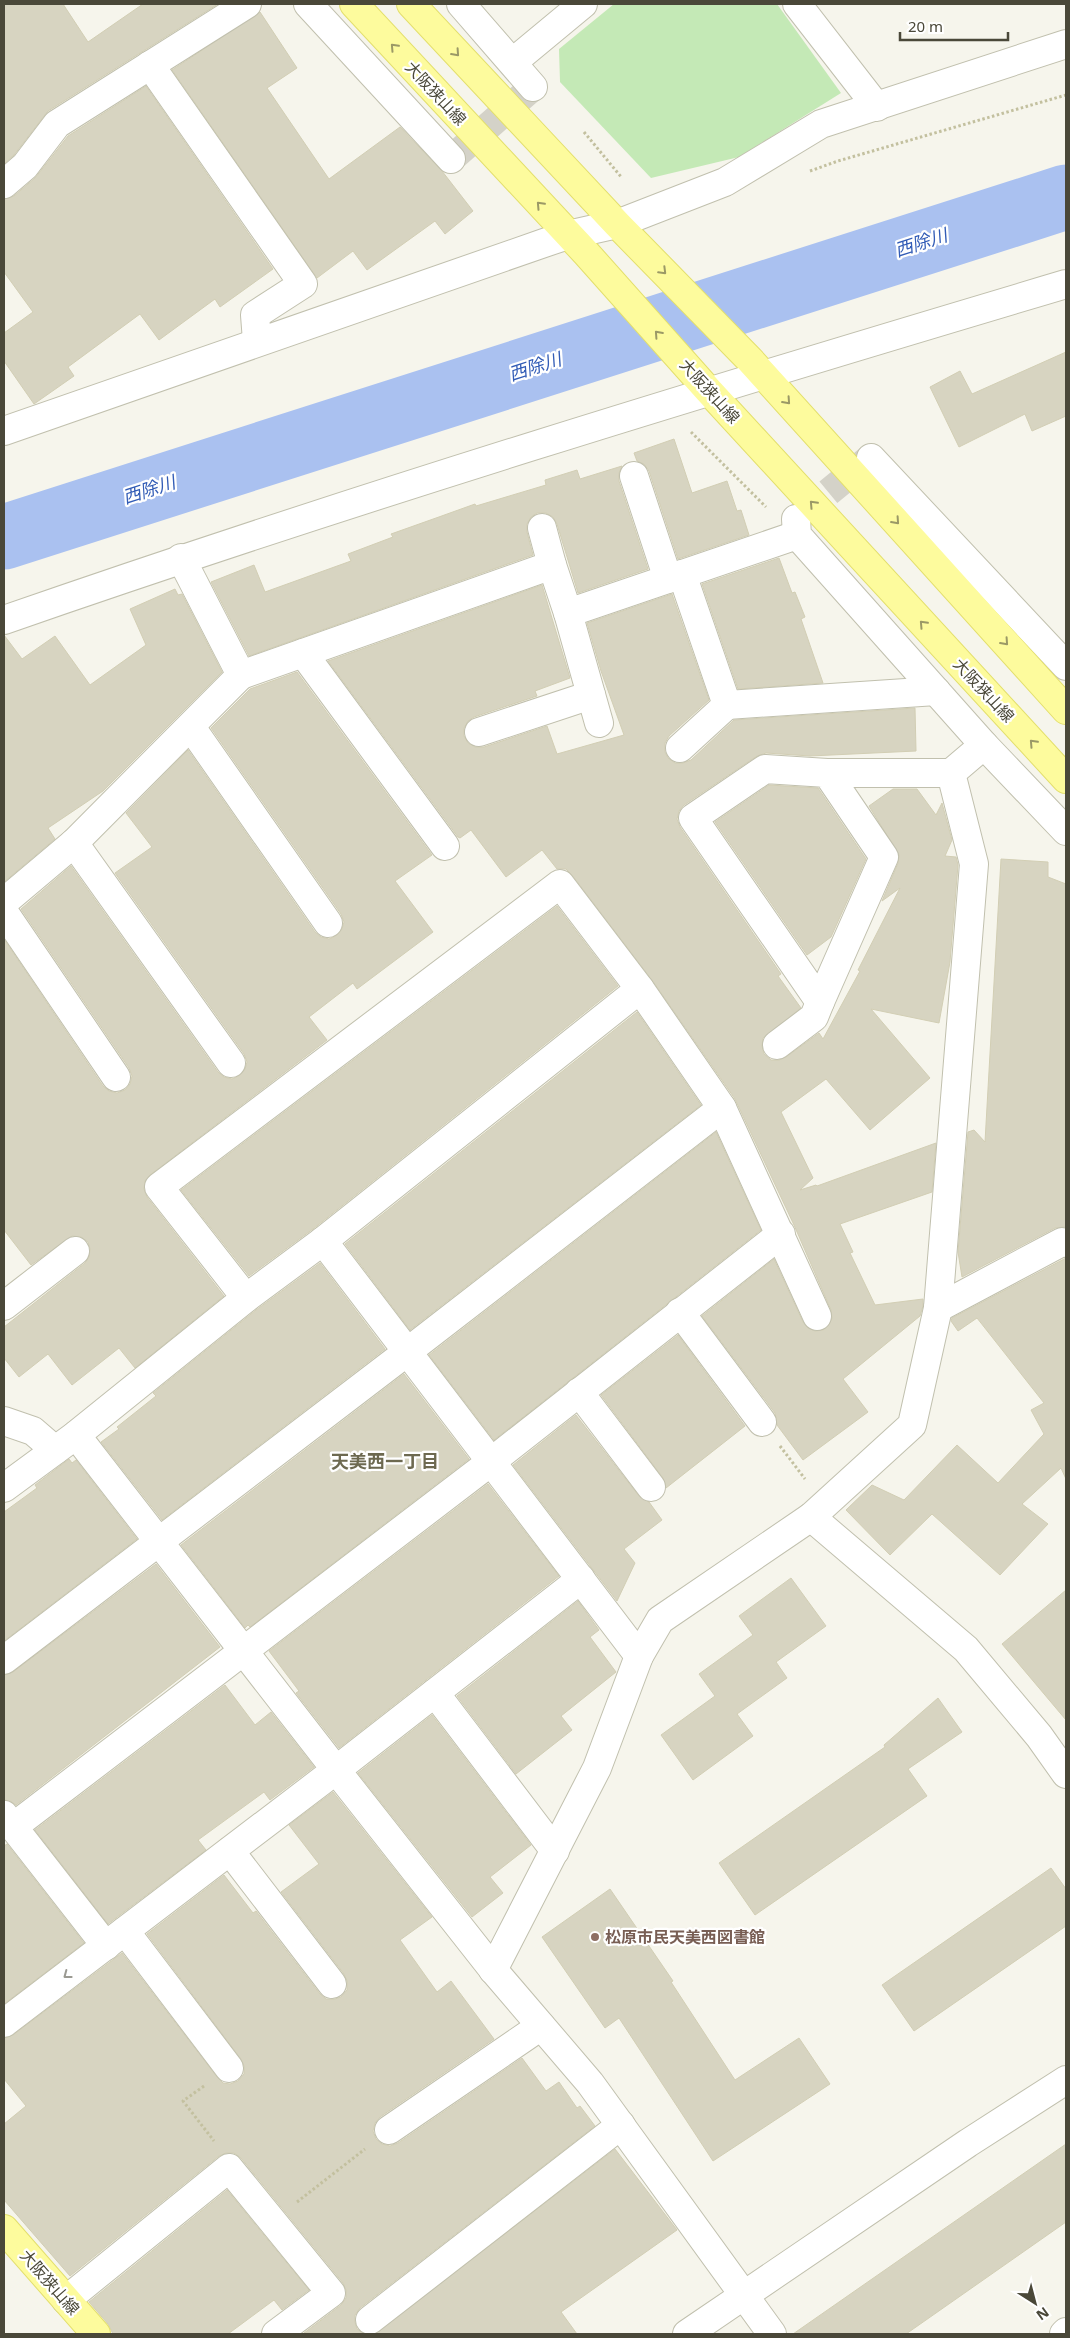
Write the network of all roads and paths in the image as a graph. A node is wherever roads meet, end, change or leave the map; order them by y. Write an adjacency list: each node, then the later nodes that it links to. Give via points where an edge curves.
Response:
1 (247, 4): 10 (street)
2 (308, 4): 15 (street)
3 (354, 4): 20 (main road, 大阪狭山線, one-way to 3)
4 (411, 4): 19 (main road, one-way to 19)
5 (461, 4): 9 (street)
6 (583, 4): 9 (street)
7 (797, 4): 13 (street)
8 (1066, 44): 13 (street)
9 (513, 62): 11 (street)
10 (150, 65): 18 (street, via 57,124 25,166); 22 (street, via 303,284 255,314)
11 (533, 87)
12 (1066, 95): 16 (path)
13 (877, 107): 19 (street, via 821,124 725,182)
14 (584, 132): 17 (path)
15 (451, 159)
16 (802, 174)
17 (626, 183)
18 (4, 184)
19 (623, 230): 20 (street); 23 (main road, one-way to 23)
20 (577, 244): 22 (street); 24 (main road, 大阪狭山線, one-way to 20)
21 (1066, 284): 23 (street)
22 (257, 341): 26 (street)
23 (763, 374): 24 (street); 42 (main road, one-way to 42)
24 (708, 390): 31 (street); 50 (main road, 大阪狭山線, one-way to 24)
25 (688, 429): 29 (path)
26 (4, 431)
27 (871, 458): 37 (street)
28 (634, 476): 33 (street)
29 (788, 522): 33 (street); 39 (street)
30 (542, 528): 32 (street)
31 (181, 558): 35 (street); 38 (street)
32 (552, 565): 34 (street); 36 (street)
33 (675, 576): 34 (street); 41 (street)
34 (568, 613): 40 (street)
35 (4, 620)
36 (303, 653): 38 (street); 53 (street)
37 (1066, 666)
38 (241, 674): 44 (street)
39 (936, 691): 41 (street); 46 (street)
40 (592, 695): 43 (street); 45 (street)
41 (727, 705): 47 (street)
42 (1066, 710)
43 (599, 723)
44 (190, 727): 52 (street); 56 (street)
45 (479, 732)
46 (984, 745): 49 (street); 51 (street)
47 (680, 748)
48 (827, 772): 49 (street); 58 (street, via 884,857); 58 (street, via 765,769 693,818)
49 (951, 773): 69 (street, via 974,864)
50 (1066, 779)
51 (1066, 831)
52 (74, 842): 54 (street); 60 (street)
53 (445, 846)
54 (4, 902)
55 (4, 912): 61 (street)
56 (328, 923)
57 (640, 989): 62 (street); 64 (street); 67 (street, via 560,884 159,1188)
58 (820, 1002): 59 (street, via 814,1016)
59 (776, 1045)
60 (231, 1063)
61 (116, 1077)
62 (722, 1108): 63 (street); 72 (street)
63 (781, 1234): 70 (street); 71 (street)
64 (323, 1241): 67 (street); 72 (street)
65 (1066, 1243): 69 (street, via 1062,1242)
66 (75, 1251): 68 (street)
67 (246, 1298): 76 (street)
68 (4, 1306)
69 (938, 1308): 80 (street, via 912,1425)
70 (680, 1312): 73 (street); 75 (street)
71 (817, 1316)
72 (408, 1352): 77 (street); 81 (street)
73 (579, 1392): 77 (street); 78 (street)
74 (4, 1421): 76 (street)
75 (762, 1422): 80 (path)
76 (66, 1442): 79 (street); 81 (street)
77 (492, 1460): 82 (street); 83 (street)
78 (651, 1487)
79 (4, 1488)
80 (818, 1511): 84 (street, via 660,1620); 88 (street, via 966,1649 1039,1736)
81 (159, 1540): 83 (street); 85 (street)
82 (581, 1579): 84 (street); 86 (street)
83 (245, 1651): 87 (street); 89 (street)
84 (639, 1656): 91 (street, via 597,1768)
85 (4, 1660)
86 (435, 1693): 87 (street); 91 (street)
87 (336, 1770): 90 (street); 93 (street)
88 (1066, 1774)
89 (8, 1821): 92 (street)
90 (230, 1851): 92 (street); 94 (street)
91 (555, 1851): 93 (street)
92 (115, 1939): 95 (street, one-way to 95); 97 (street)
93 (493, 1970): 96 (street)
94 (332, 1984)
95 (4, 2023)
96 (541, 2026): 99 (street); 100 (street)
97 (229, 2068): 101 (path, via 183,2101 223,2152)
98 (1066, 2080): 104 (street)
99 (621, 2125): 104 (street); 106 (street)
100 (389, 2130): 102 (path)
101 (229, 2168): 102 (street); 105 (street)
102 (272, 2221): 108 (street, via 331,2293)
103 (4, 2229): 105 (main road, 大阪狭山線)
104 (744, 2294): 109 (street); 110 (street)
105 (66, 2300): 107 (main road, 大阪狭山線)
106 (370, 2320)
107 (96, 2334)
108 (276, 2334)
109 (687, 2334)
110 (772, 2334)

